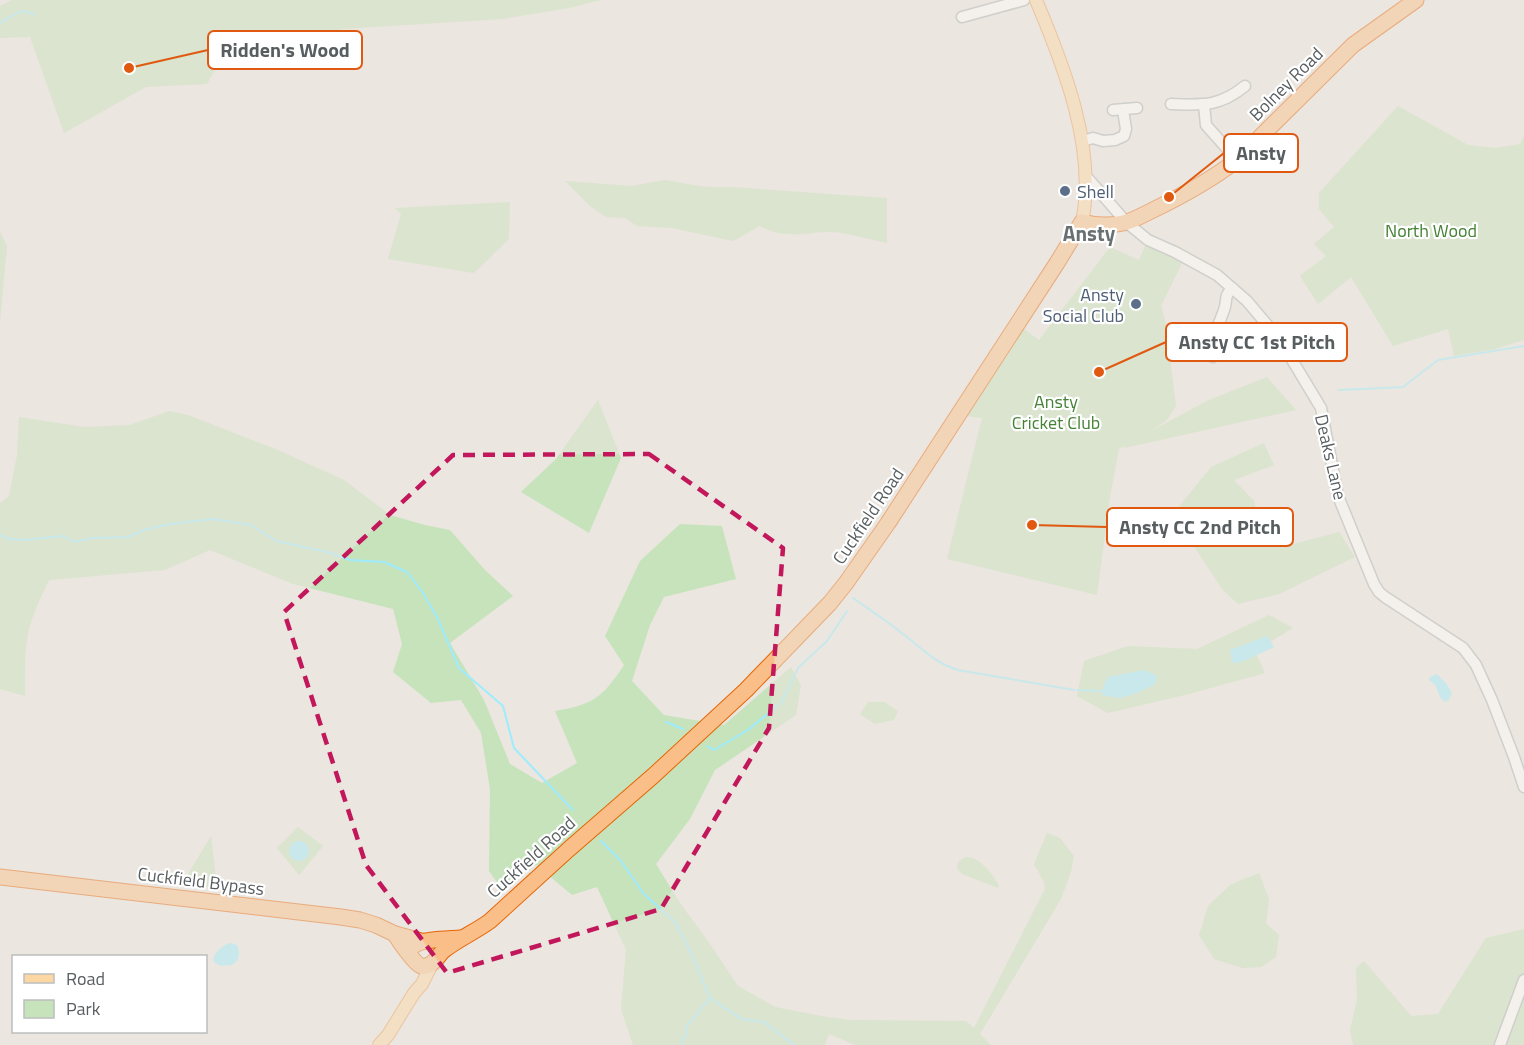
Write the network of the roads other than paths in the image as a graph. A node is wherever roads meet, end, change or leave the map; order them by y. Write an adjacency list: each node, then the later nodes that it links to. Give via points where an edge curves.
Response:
1 (1024, 0): 4 (street)
2 (1036, 0): 9 (main road, Cuckfield Road, via 1056,47)
3 (1416, 0): 10 (highway, Bolney Road, via 1353,45)
4 (962, 17)
5 (1245, 86): 7 (street, via 1233,96)
6 (1171, 104): 7 (street)
7 (1204, 105): 10 (street, via 1206,125)
8 (1137, 108): 9 (street, via 1118,110 1126,129 1124,136)
9 (1082, 141): 11 (main road, Cuckfield Road)
10 (1237, 160): 13 (highway, Bolney Road, via 1178,198)
11 (1085, 175): 12 (main road, Cuckfield Road); 13 (street, Deaks Lane)
12 (1082, 222): 13 (highway, Bolney Road, via 1103,226); 19 (highway, Cuckfield Road, via 888,523 830,603 746,690 653,776 490,921)
13 (1126, 222): 14 (street, Deaks Lane, via 1148,240 1217,275)
14 (1232, 288): 15 (street, via 1226,294 1226,307 1212,338 1202,341); 16 (street, Deaks Lane, via 1280,340 1321,408 1338,496 1374,584 1385,597 1463,648 1476,665)
15 (1213, 357)
16 (1524, 787)
17 (0, 877): 18 (highway, Cuckfield Bypass, via 341,917)
18 (395, 934): 20 (highway, Cuckfield Bypass); 21 (highway)
19 (461, 938): 20 (highway, Cuckfield Road); 21 (highway, Cuckfield Road)
20 (425, 941): 21 (highway, via 436,947); 21 (highway, via 412,948)
21 (425, 960): 23 (main road, via 422,984)
22 (1524, 980): 24 (street)
23 (379, 1045)
24 (1500, 1045)

